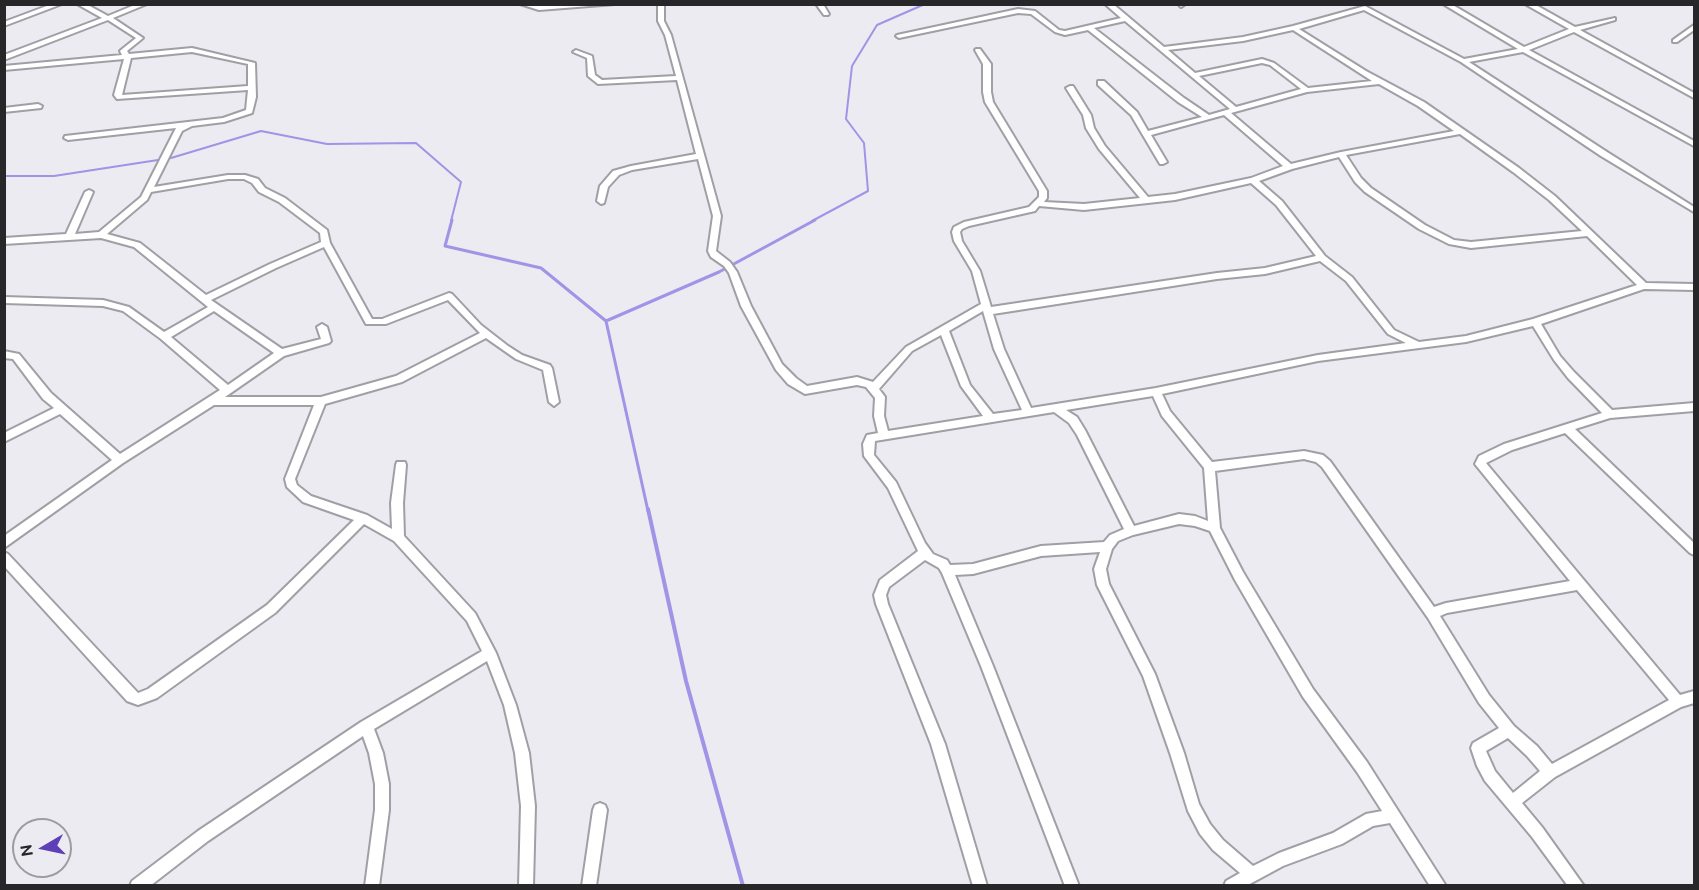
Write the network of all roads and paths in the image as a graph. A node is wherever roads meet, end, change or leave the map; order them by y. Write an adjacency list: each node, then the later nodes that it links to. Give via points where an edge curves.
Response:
1 (59, 4): 17 (street)
2 (80, 4): 14 (street)
3 (144, 4): 14 (street)
4 (523, 4): 11 (street, via 539,8)
5 (612, 4): 11 (street)
6 (660, 4): 33 (street, via 661,21)
7 (819, 4): 13 (street)
8 (1108, 4): 15 (street)
9 (1446, 4): 26 (street)
10 (1528, 4): 21 (street)
11 (591, 6)
12 (1363, 6): 20 (street); 30 (street)
13 (826, 14)
14 (110, 19): 28 (street, via 140,38 124,50); 29 (street)
15 (1126, 19): 19 (street); 24 (street)
16 (1613, 19): 21 (street)
17 (4, 24)
18 (1695, 27): 23 (street)
19 (1090, 28): 22 (street, via 1060,32 1033,12 1018,11); 44 (street)
20 (1294, 28): 24 (street); 34 (street)
21 (1573, 30): 26 (street); 39 (street)
22 (899, 36)
23 (1675, 41)
24 (1163, 49): 32 (street)
25 (978, 50): 59 (street, via 987,64 989,102 1043,191)
26 (1524, 50): 30 (street); 49 (street)
27 (576, 52): 33 (street, via 590,57 592,76 601,82)
28 (128, 57): 31 (street); 36 (street, via 198,50 246,61 253,68); 36 (street, via 120,97)
29 (4, 58)
30 (1463, 61): 60 (street)
31 (5, 68)
32 (1195, 75): 38 (street, via 1262,61 1272,63); 42 (street)
33 (680, 78): 51 (street)
34 (1379, 82): 38 (street); 46 (street, via 1421,104)
35 (1101, 83): 47 (street, via 1134,114)
36 (252, 88): 45 (street, via 251,107 243,115)
37 (1070, 88): 57 (street, via 1102,147)
38 (1306, 90): 42 (street)
39 (1695, 96)
40 (38, 106): 41 (street)
41 (4, 110)
42 (1235, 110): 43 (street)
43 (1225, 112): 44 (street); 53 (street)
44 (1206, 116): 47 (street)
45 (190, 124): 48 (street); 55 (street, via 179,130)
46 (1460, 132): 50 (street); 61 (street, via 1552,198)
47 (1146, 134): 52 (street)
48 (68, 138)
49 (1695, 144)
50 (1341, 154): 53 (street); 61 (street, via 1368,190 1422,227 1452,242 1471,245)
51 (701, 156): 58 (street, via 616,173 604,186); 81 (street, via 717,216 712,251 733,272 746,306 779,367 802,389 857,381)
52 (1163, 162)
53 (1289, 167): 54 (street)
54 (1253, 180): 57 (street, via 1175,197); 66 (street, via 1285,210)
55 (150, 190): 62 (street); 65 (street, via 217,178 250,179 324,232)
56 (89, 192): 63 (street)
57 (1145, 199): 59 (street, via 1084,207)
58 (601, 201)
59 (1040, 204): 72 (street, via 958,227 958,241 976,271)
60 (1695, 210)
61 (1589, 233): 67 (street)
62 (101, 235): 63 (street); 69 (street, via 137,245)
63 (69, 237): 64 (street)
64 (4, 241)
65 (326, 243): 69 (street); 76 (street, via 369,322 383,322 449,296)
66 (1322, 258): 72 (street, via 1265,272); 78 (street, via 1349,279 1391,332)
67 (1644, 286): 68 (street); 73 (street)
68 (1695, 287)
69 (206, 299): 71 (street)
70 (4, 300): 77 (street, via 114,305 126,309)
71 (214, 307): 77 (street); 79 (street)
72 (988, 308): 75 (street); 90 (street, via 999,349)
73 (1535, 322): 78 (street); 91 (street, via 1557,358)
74 (322, 327): 79 (street, via 326,341)
75 (944, 331): 81 (street, via 909,349); 92 (street, via 966,387)
76 (486, 334): 85 (street, via 399,379); 86 (street, via 519,357 547,368)
77 (164, 337): 82 (street)
78 (1419, 346): 83 (street, via 1318,358)
79 (281, 353): 82 (street)
80 (4, 354): 89 (street, via 16,356)
81 (874, 388): 94 (street, via 880,397)
82 (228, 391): 84 (street)
83 (1156, 392): 88 (street); 98 (street, via 1166,413)
84 (212, 401): 85 (street); 96 (street)
85 (321, 401): 99 (street, via 290,479 291,487 307,499)
86 (554, 402)
87 (1695, 407): 91 (street)
88 (1055, 408): 90 (street); 101 (street, via 1073,420)
89 (61, 409): 95 (street); 96 (street)
90 (1028, 412): 92 (street)
91 (1610, 414): 93 (street)
92 (990, 418): 94 (street)
93 (1568, 429): 105 (street); 109 (street, via 1496,452 1480,464)
94 (884, 435): 106 (street, via 871,438 869,456 892,485)
95 (4, 438)
96 (119, 460): 103 (street)
97 (401, 465): 102 (street)
98 (1209, 466): 100 (street); 110 (street, via 1305,455 1319,458)
99 (363, 518): 102 (street); 107 (street, via 271,609 152,694 138,699)
100 (1214, 528): 101 (street, via 1179,519); 119 (street, via 1290,664)
101 (1131, 531): 104 (street, via 1114,538)
102 (398, 538): 111 (street, via 471,617)
103 (4, 543)
104 (1107, 547): 108 (street, via 1041,551 973,569); 120 (street, via 1101,569 1103,585 1149,674 1193,806 1211,837)
105 (1695, 550)
106 (925, 553): 108 (street); 125 (street, via 884,584 880,595 938,744)
107 (4, 557)
108 (947, 570): 126 (street)
109 (1581, 584): 110 (street); 113 (street)
110 (1431, 614): 115 (street, via 1468,676)
111 (490, 653): 114 (street); 123 (street, via 510,705 522,753 528,806)
112 (1695, 697): 113 (street)
113 (1678, 702): 116 (street)
114 (366, 726): 121 (street); 122 (street, via 382,784)
115 (1509, 730): 116 (street); 117 (street, via 1478,748 1491,776)
116 (1551, 772): 117 (street)
117 (1513, 802): 129 (street)
118 (600, 810): 124 (street)
119 (1393, 816): 120 (street, via 1371,819 1337,839); 128 (street)
120 (1251, 874): 127 (street)
121 (137, 885)
122 (372, 885)
123 (526, 885)
124 (589, 885)
125 (980, 885)
126 (1072, 885)
127 (1231, 885)
128 (1439, 885)
129 (1577, 885)

